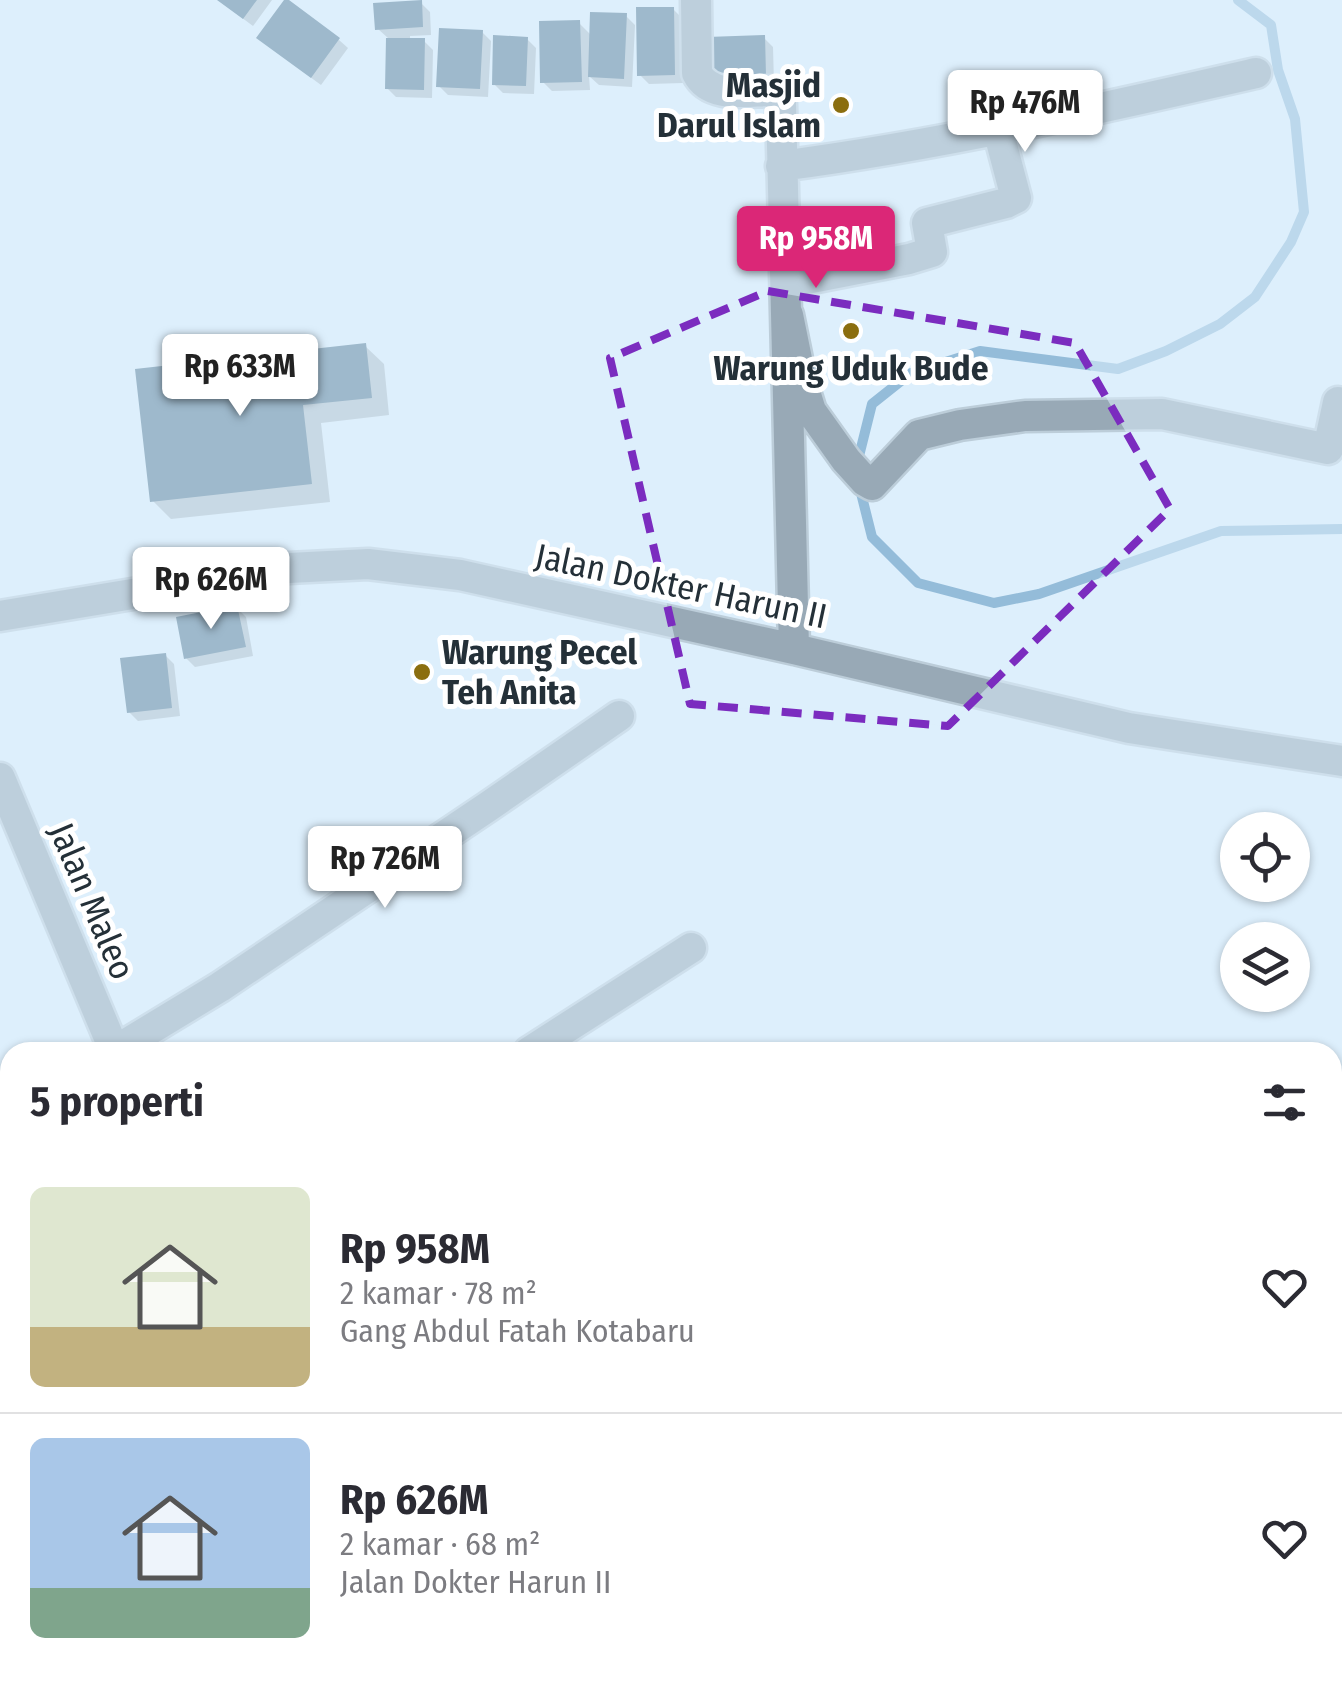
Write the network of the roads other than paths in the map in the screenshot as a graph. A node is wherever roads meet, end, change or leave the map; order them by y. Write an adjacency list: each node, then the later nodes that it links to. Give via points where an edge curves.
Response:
1 (696, 0): 4 (street, via 697,74 713,90 779,96)
2 (1256, 74): 3 (street)
3 (998, 130): 4 (street); 5 (street, via 1016,198 927,223 932,252)
4 (781, 166): 5 (street)
5 (786, 282): 6 (street)
6 (788, 316): 7 (street, via 811,411 872,486 919,434 960,424 1162,414 1328,449); 9 (street)
7 (1342, 403)
8 (0, 616): 9 (street, Jalan Dokter Harun II, via 290,568 368,564 460,576)
9 (794, 649): 11 (street, Jalan Dokter Harun II, via 1129,728)
10 (619, 716): 15 (street)
11 (1342, 760)
12 (0, 778): 14 (street, Jalan Maleo)
13 (691, 948): 16 (street)
14 (110, 1042)
15 (130, 1042)
16 (544, 1042)

